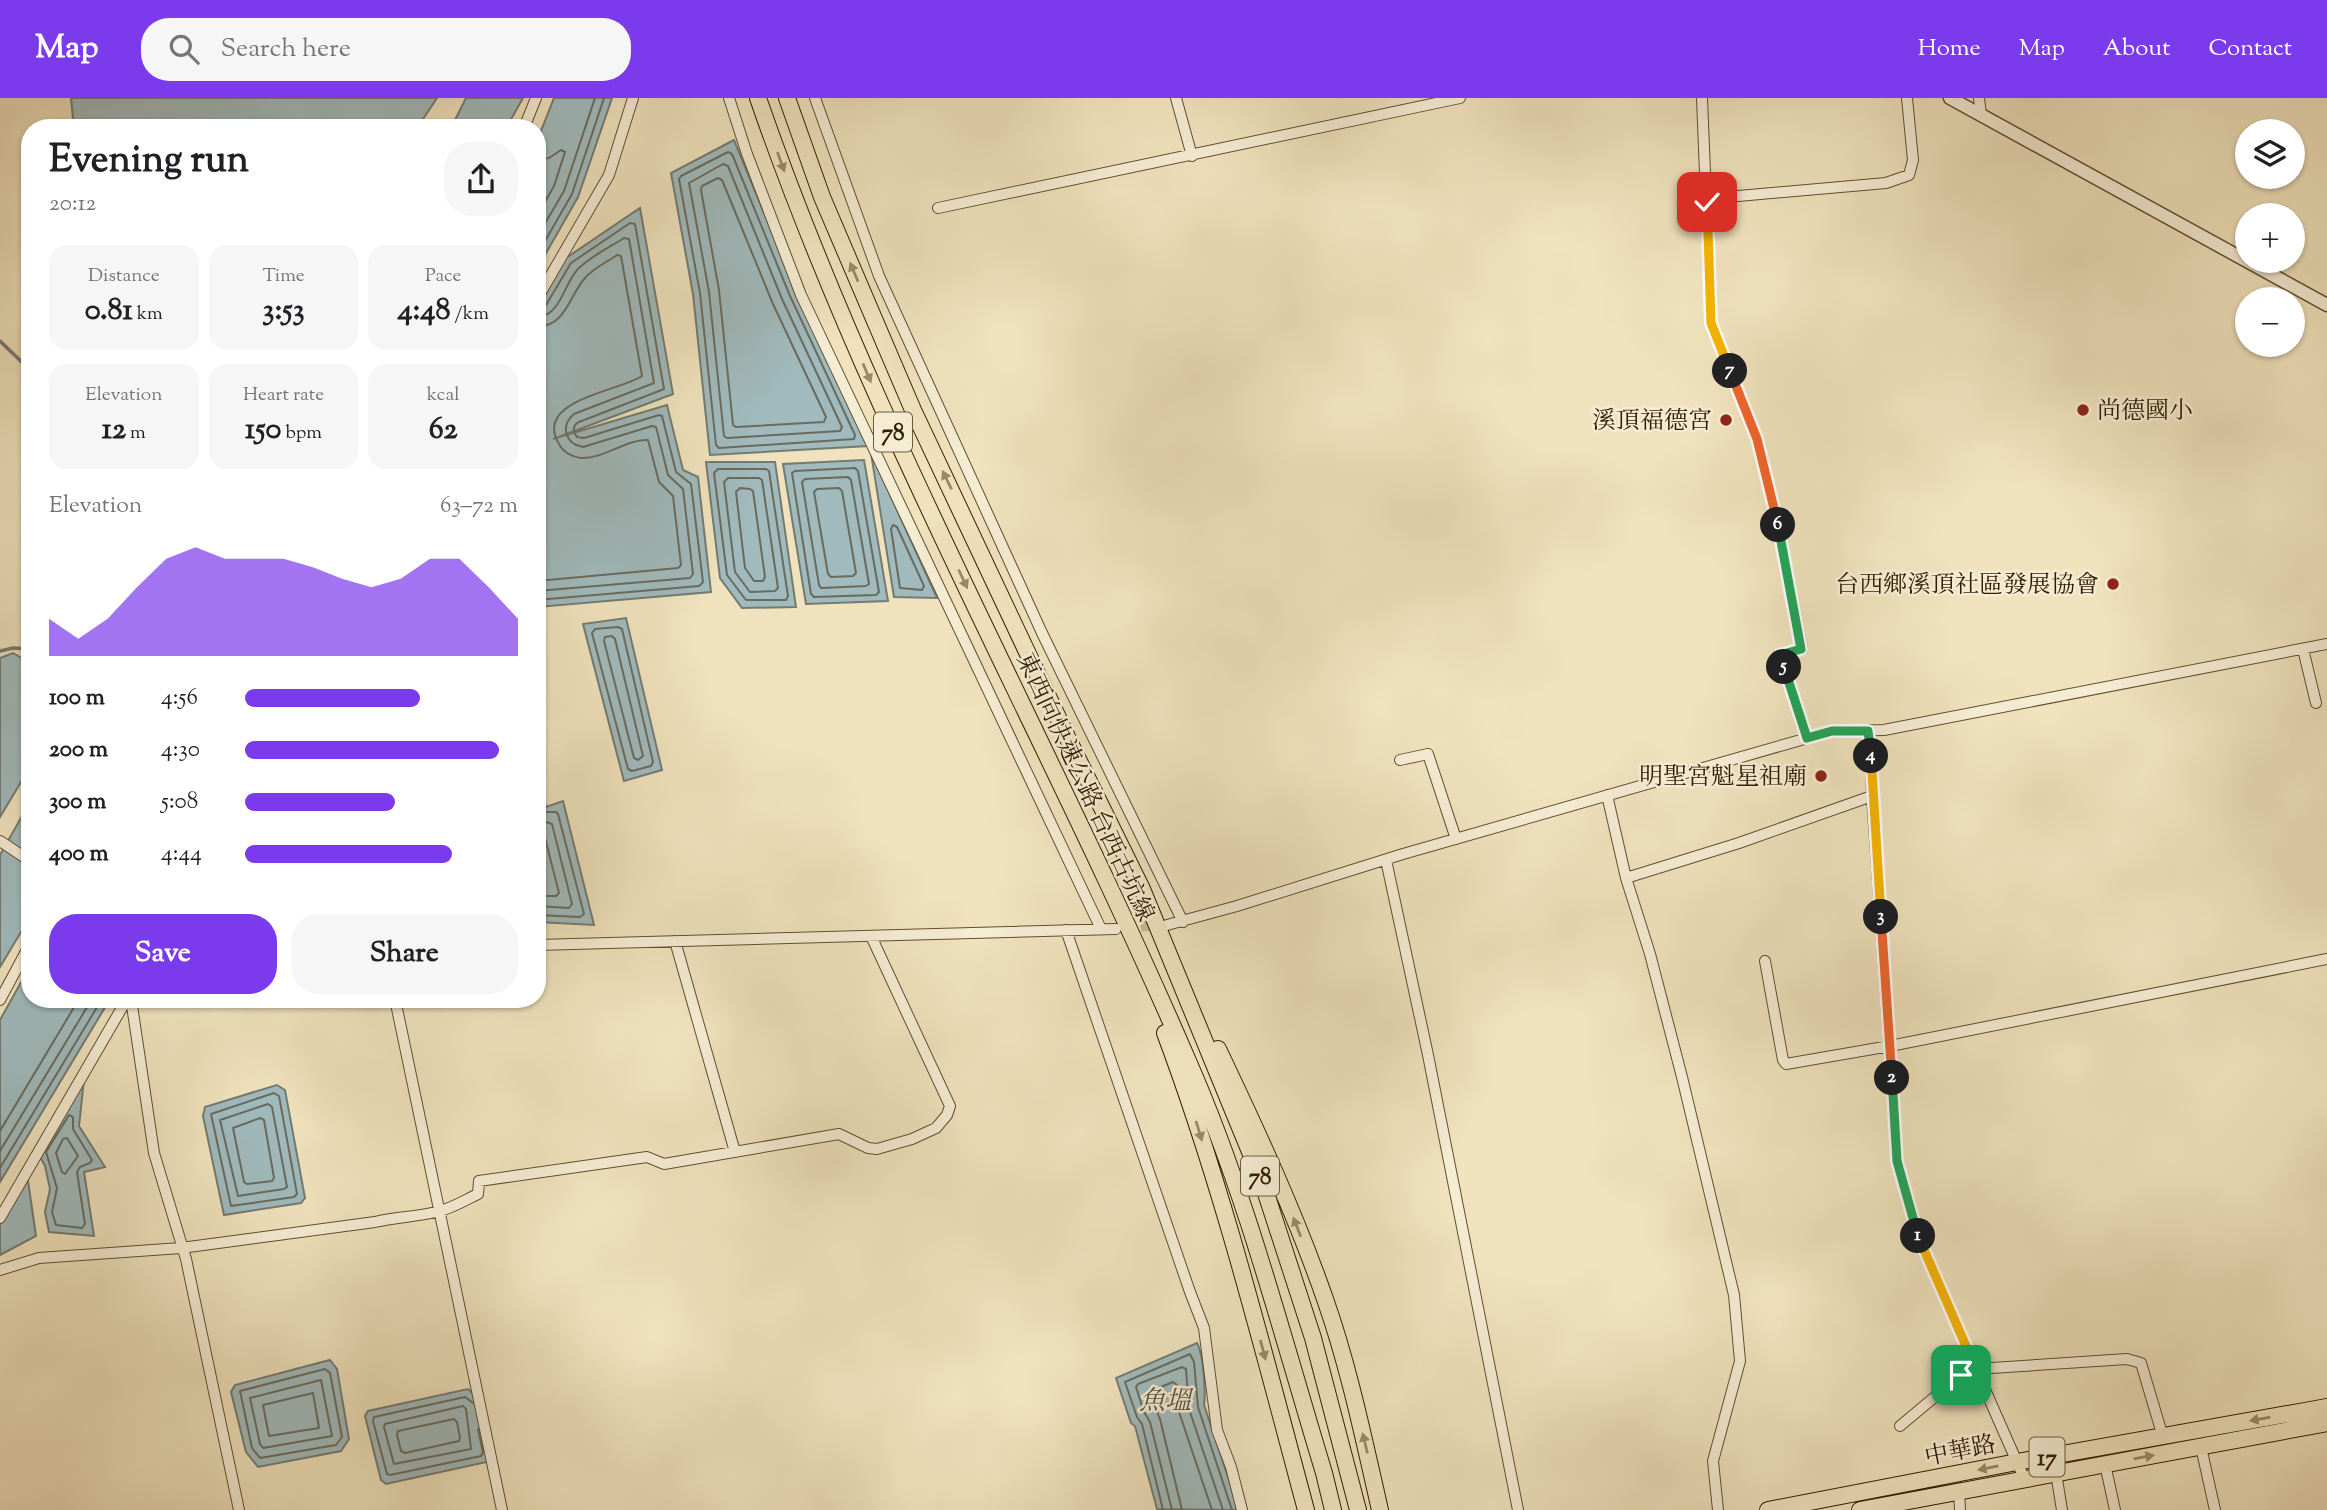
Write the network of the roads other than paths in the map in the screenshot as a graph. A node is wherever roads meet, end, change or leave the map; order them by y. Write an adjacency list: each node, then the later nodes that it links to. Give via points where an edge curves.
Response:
1 (536, 98): 14 (street)
2 (633, 98): 18 (street, via 609,175)
3 (729, 98): 37 (street, via 801,295)
4 (758, 98): 34 (main road, 東西向快速公路 台西古坑線 / 78, one-way to 34, via 794,201 871,383)
5 (787, 98): 33 (main road, 東西向快速公路 台西古坑線 / 78, one-way to 5, via 913,411 822,197)
6 (814, 98): 35 (street, via 884,288 1042,633)
7 (1177, 98): 15 (street)
8 (1460, 98): 15 (street)
9 (1702, 98): 24 (street, via 1711,323 1757,439 1778,524 1801,649 1780,655)
10 (1907, 98): 16 (street, via 1913,160 1909,174 1886,183)
11 (1950, 98): 13 (street)
12 (1979, 98): 13 (street)
13 (1981, 116): 19 (street)
14 (528, 119)
15 (1192, 156): 17 (street)
16 (1727, 197)
17 (938, 208)
18 (546, 284)
19 (2327, 305)
20 (2327, 644): 21 (street)
21 (2303, 649): 22 (street); 23 (street)
22 (2316, 703)
23 (1868, 731): 24 (street, via 1832,731); 27 (street)
24 (1807, 738): 26 (street)
25 (1401, 760): 28 (street, via 1428,754)
26 (1607, 795): 28 (street); 32 (street)
27 (1872, 796): 32 (street); 50 (street)
28 (1456, 839): 31 (street)
29 (0, 841): 30 (street)
30 (21, 855)
31 (1387, 860): 35 (street); 74 (street)
32 (1626, 878): 75 (street, via 1650,954 1734,1294 1740,1361 1713,1461)
33 (1142, 889): 72 (main road, 東西向快速公路 台西古坑線 / 78, via 1262,1181 1313,1338); 73 (main road, one-way to 33, via 1326,1301 1285,1195)
34 (1118, 906): 70 (main road, one-way to 70, via 1189,1096); 71 (main road, 東西向快速公路 台西古坑線 / 78, via 1190,1064 1248,1220)
35 (1183, 922): 36 (street)
36 (1167, 925)
37 (1101, 929): 38 (street); 39 (street)
38 (1116, 929)
39 (1066, 930): 40 (street); 69 (street, via 1205,1328 1217,1430)
40 (871, 936): 41 (street); 51 (street, via 950,1106 947,1115 936,1128 877,1149 839,1134)
41 (675, 941): 42 (street); 51 (street)
42 (546, 945)
43 (2327, 959): 50 (street)
44 (21, 961): 46 (street)
45 (1765, 961): 50 (street, via 1786,1065)
46 (0, 1000)
47 (124, 1008): 53 (street)
48 (130, 1008): 54 (street, via 154,1153)
49 (397, 1008): 52 (street)
50 (1890, 1046): 56 (street, via 1897,1161 1920,1242)
51 (735, 1152): 52 (street, via 664,1164 647,1157 479,1181 478,1194)
52 (440, 1212): 54 (street); 68 (street)
53 (0, 1218)
54 (181, 1248): 55 (street, via 39,1258); 67 (street)
55 (0, 1270)
56 (1976, 1369): 59 (street, via 1961,1375); 60 (street, via 2127,1359 2141,1363); 62 (street)
57 (2327, 1407): 60 (main road, 中華路 / 17, one-way to 60)
58 (2327, 1423): 61 (main road, 中華路 / 17)
59 (1900, 1426)
60 (2163, 1437): 62 (main road, 中華路 / 17)
61 (2201, 1447): 63 (main road, 中華路 / 17, one-way to 61); 81 (street)
62 (2017, 1462): 65 (street); 76 (main road, 中華路 / 17, one-way to 76)
63 (2105, 1464): 64 (main road, 中華路 / 17); 80 (street)
64 (2056, 1473): 65 (main road, 中華路 / 17); 79 (street)
65 (2024, 1478): 66 (main road, 中華路 / 17)
66 (1959, 1491): 77 (main road, 中華路 / 17); 78 (street)
67 (239, 1510)
68 (502, 1510)
69 (1242, 1510)
70 (1306, 1510)
71 (1333, 1510)
72 (1358, 1510)
73 (1380, 1510)
74 (1518, 1510)
75 (1718, 1510)
76 (1768, 1510)
77 (1860, 1510)
78 (1960, 1510)
79 (2062, 1510)
80 (2115, 1510)
81 (2215, 1510)

